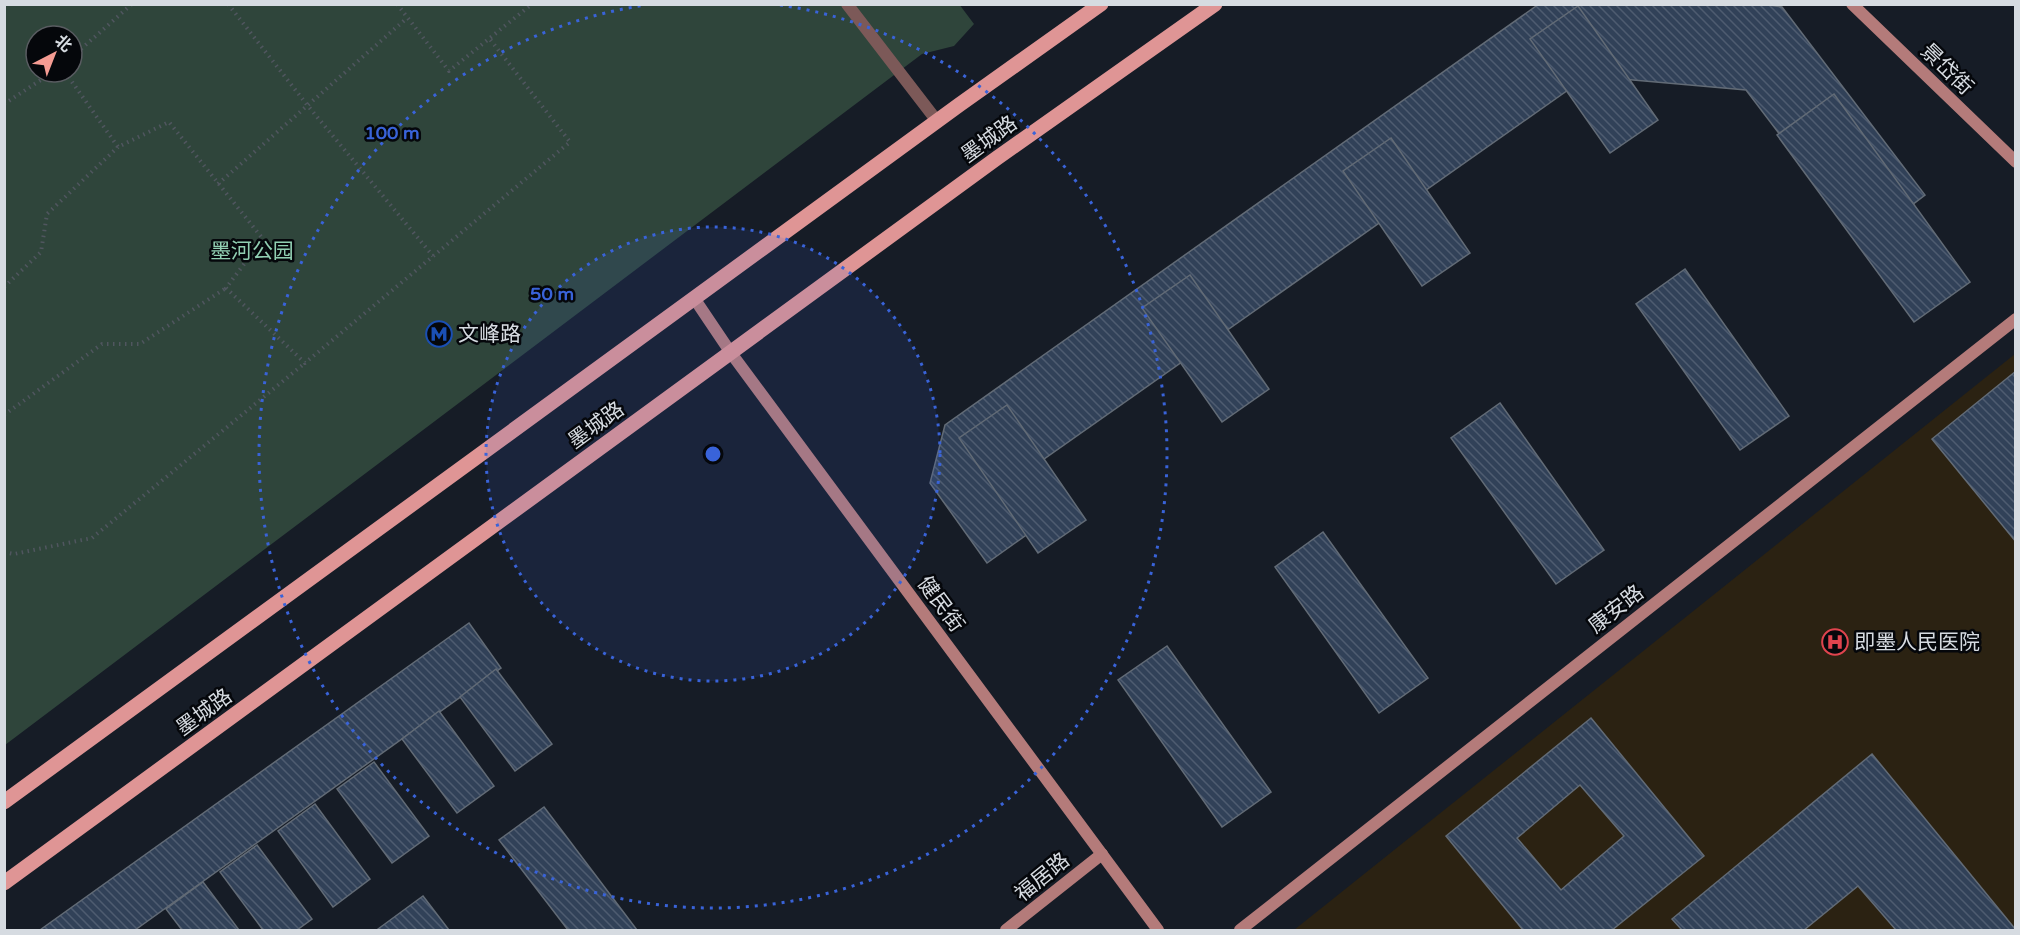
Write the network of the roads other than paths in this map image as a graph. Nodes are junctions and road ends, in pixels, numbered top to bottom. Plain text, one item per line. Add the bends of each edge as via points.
1 (846, 4) edge
2 (1101, 4) edge
3 (1215, 4) edge
4 (1852, 4) edge
5 (937, 121) junction
6 (2016, 162) edge
7 (694, 298) junction
8 (2016, 319) edge
9 (731, 353) junction
10 (6, 800) edge
11 (1102, 854) junction
12 (4, 883) edge
13 (1006, 930) edge
14 (1158, 930) edge
15 (1240, 930) edge

1 - 5 street
2 - 5 main road
3 - 9 main road, 墨城路
4 - 6 street, 景岱街
5 - 7 main road
7 - 9 street, 健民街
7 - 10 main road
8 - 15 street, 康安路
9 - 11 street, 健民街
9 - 12 main road, 墨城路
11 - 13 street, 福居路
11 - 14 street, 健民街

